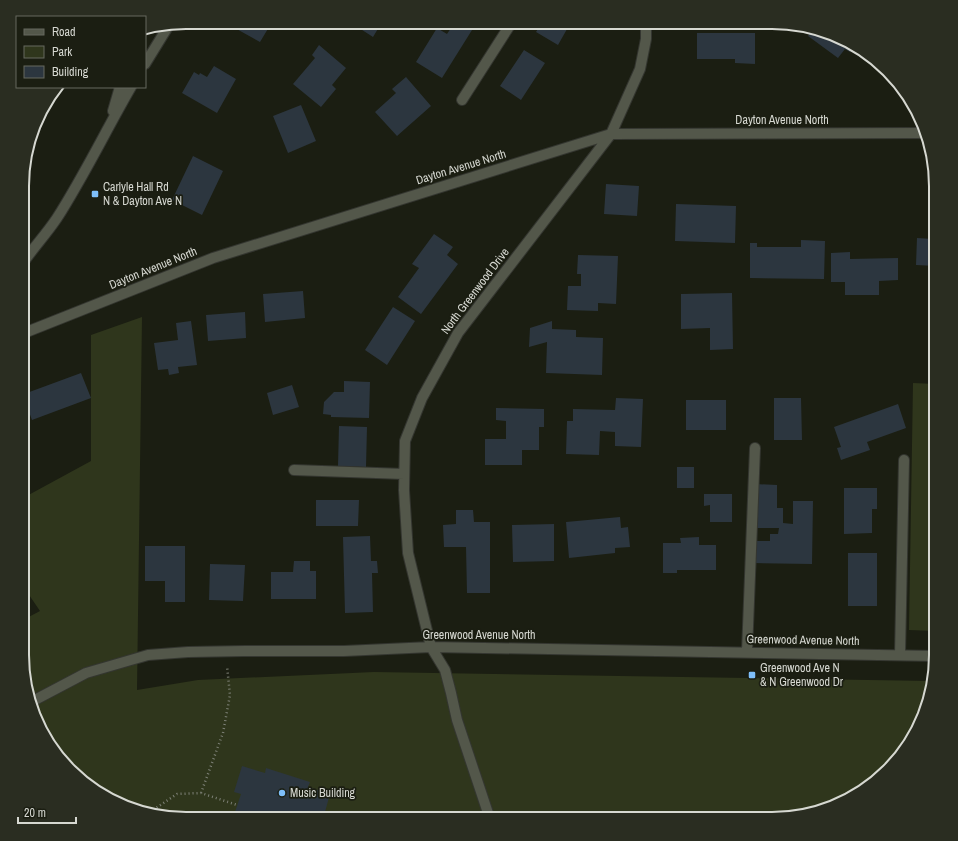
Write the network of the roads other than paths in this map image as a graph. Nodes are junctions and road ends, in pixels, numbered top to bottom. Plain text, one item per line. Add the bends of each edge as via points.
1 (508, 29) edge
2 (646, 29) edge
3 (165, 30) edge
4 (146, 62) edge
5 (120, 88) edge
6 (130, 88) edge
7 (462, 100) dead end
8 (108, 126) junction
9 (920, 132) edge
10 (611, 134) junction
11 (29, 254) edge
12 (29, 331) edge
13 (755, 448) dead end
14 (904, 460) dead end
15 (294, 470) dead end
16 (404, 474) junction
17 (432, 647) junction
18 (746, 652) junction
19 (900, 655) junction
20 (929, 656) edge
21 (35, 700) edge
22 (488, 812) edge

1 - 7 street
2 - 10 street, North Greenwood Drive via 640,69
3 - 4 street
5 - 8 street
6 - 8 street
8 - 11 street via 56,220
9 - 10 street, Dayton Avenue North
10 - 12 street, Dayton Avenue North via 213,258
10 - 16 street, North Greenwood Drive via 458,333 422,398 406,440
13 - 18 street
14 - 19 street
15 - 16 street
16 - 17 street, North Greenwood Drive via 408,553
17 - 18 street, Greenwood Avenue North
17 - 21 street, Greenwood Avenue North via 148,655 86,673
17 - 22 street, North Greenwood Drive via 445,670 457,720
18 - 19 street, Greenwood Avenue North
19 - 20 street, Greenwood Avenue North

